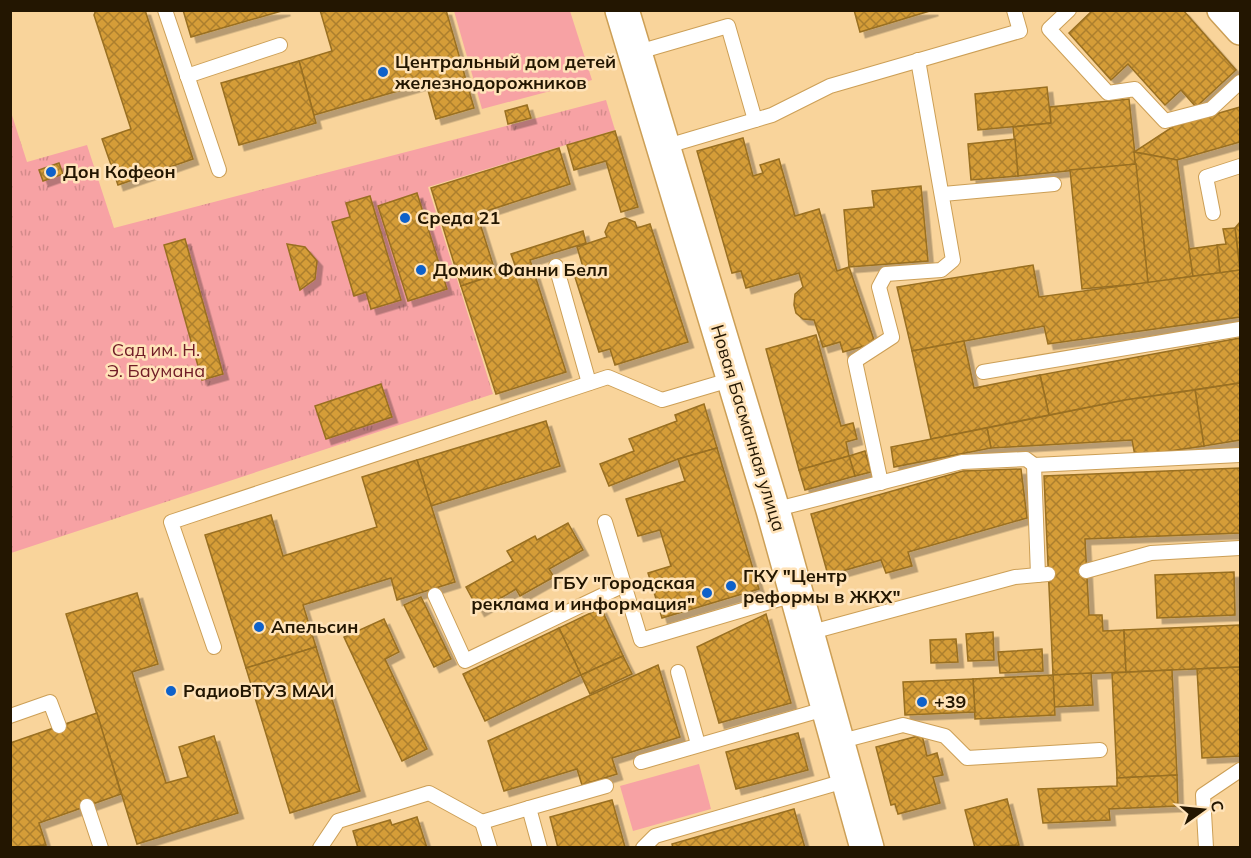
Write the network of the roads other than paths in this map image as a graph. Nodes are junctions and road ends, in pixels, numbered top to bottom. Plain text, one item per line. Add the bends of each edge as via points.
1 (165, 10) edge
2 (622, 10) edge
3 (1014, 10) edge
4 (1069, 10) edge
5 (280, 45) dead end
6 (635, 53) junction
7 (918, 60) junction
8 (187, 75) junction
9 (1240, 82) edge
10 (755, 120) junction
11 (663, 147) junction
12 (1240, 166) edge
13 (219, 170) dead end
14 (1054, 184) dead end
15 (943, 194) junction
16 (1213, 213) dead end
17 (556, 266) dead end
18 (1240, 329) edge
19 (983, 372) dead end
20 (733, 379) junction
21 (589, 383) junction
22 (1240, 455) edge
23 (1034, 465) junction
24 (881, 483) junction
25 (773, 510) junction
26 (605, 522) dead end
27 (1240, 548) edge
28 (1086, 571) dead end
29 (624, 585) junction
30 (797, 594) junction
31 (435, 596) dead end
32 (808, 633) junction
33 (214, 647) dead end
34 (678, 672) dead end
35 (828, 708) junction
36 (10, 716) edge
37 (59, 726) dead end
38 (838, 742) junction
39 (698, 744) junction
40 (1100, 750) dead end
41 (641, 762) dead end
42 (1240, 770) edge
43 (848, 780) junction
44 (606, 786) dead end
45 (87, 806) dead end
46 (529, 808) junction
47 (482, 822) junction
48 (98, 847) edge
49 (320, 848) edge
50 (489, 848) edge
51 (540, 848) edge
52 (643, 848) edge
53 (867, 848) edge
54 (1206, 848) edge

1 - 8 lane
2 - 6 main road, Новая Басманная улица
3 - 7 lane via 1020,31
4 - 9 lane via 1049,29 1108,93 1135,89 1165,121 1211,109
5 - 8 lane
6 - 10 lane via 728,26
6 - 11 main road, Новая Басманная улица
7 - 10 lane via 830,86
7 - 15 lane
8 - 13 lane
10 - 11 lane
11 - 20 main road, Новая Басманная улица
12 - 16 lane via 1206,177
14 - 15 lane
15 - 24 lane via 953,260 941,270 886,274 879,286 892,337 855,361
17 - 21 lane
18 - 19 lane
20 - 21 lane via 662,400 608,376
20 - 25 main road, Новая Басманная улица
21 - 33 lane via 171,522
22 - 23 lane
23 - 24 lane via 1026,459 962,462
23 - 32 lane via 1043,574 1015,577
24 - 25 lane
25 - 30 main road, Новая Басманная улица
26 - 29 lane
27 - 28 lane via 1151,553
29 - 30 lane via 641,640
29 - 31 lane via 465,661
30 - 32 main road, Новая Басманная улица
32 - 35 main road, Новая Басманная улица
34 - 39 lane
35 - 38 main road, Новая Басманная улица
35 - 39 lane
36 - 37 lane via 50,702
38 - 40 lane via 903,725 945,736 967,758
38 - 43 main road, Новая Басманная улица
39 - 41 lane
42 - 54 lane via 1203,795
43 - 52 lane via 656,836
43 - 53 main road, Новая Басманная улица
44 - 46 lane
45 - 48 lane
46 - 47 lane
46 - 51 lane
47 - 49 lane via 429,793 338,821
47 - 50 lane

